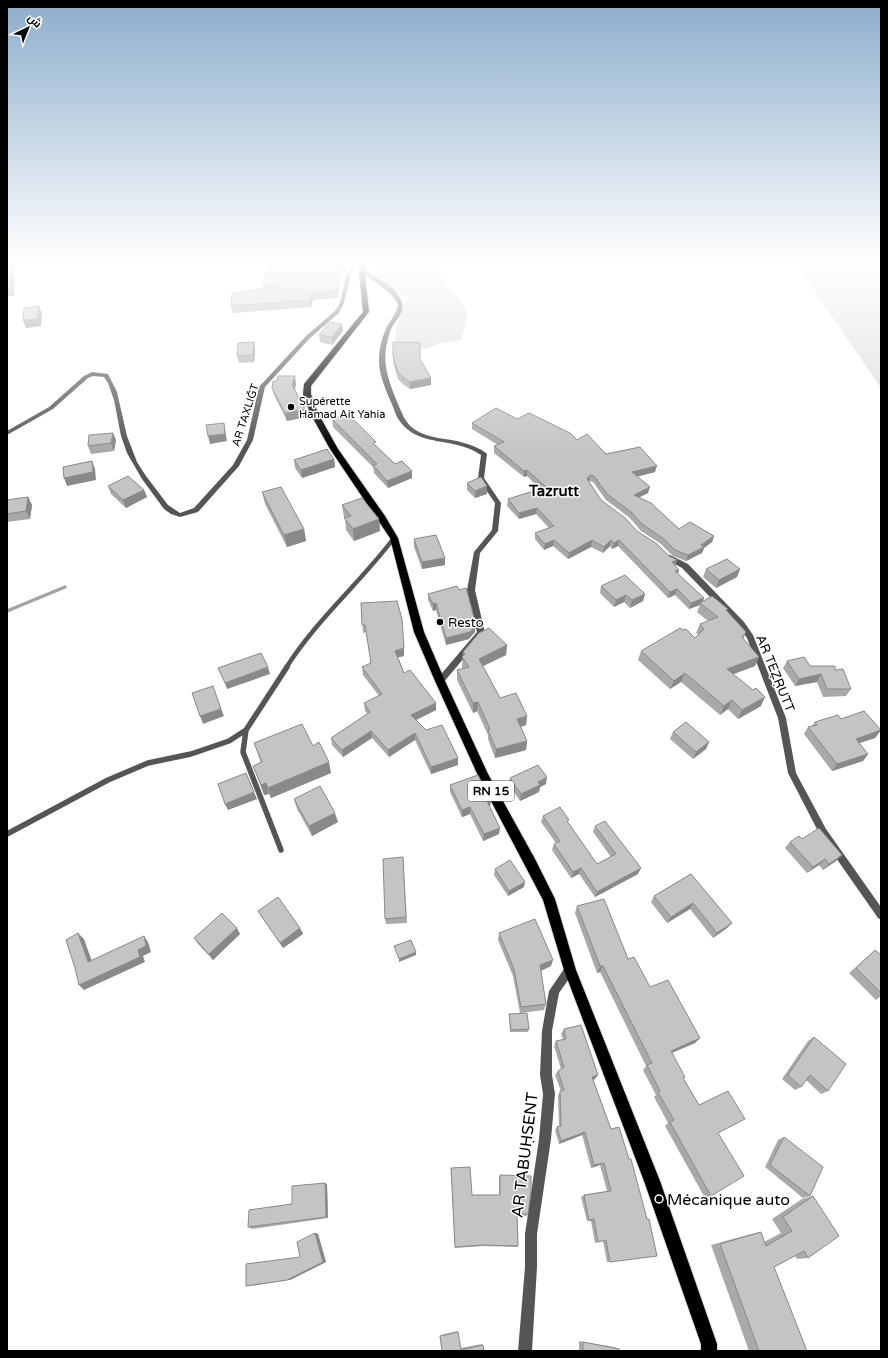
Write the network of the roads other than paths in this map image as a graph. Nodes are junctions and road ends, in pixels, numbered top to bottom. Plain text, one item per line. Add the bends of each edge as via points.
1 (323, 324) edge
2 (356, 324) edge
3 (392, 324) edge
4 (7, 433) edge
5 (394, 538) junction
6 (662, 551) edge
7 (440, 682) junction
8 (246, 730) junction
9 (7, 834) edge
10 (281, 850) dead end
11 (881, 915) edge
12 (570, 970) junction
13 (525, 1351) edge
14 (709, 1351) edge

1 - 4 street, AR TAXLIǦT via 268,379 259,396 250,440 244,452 236,466 196,510 180,515 172,512 134,462 126,444 119,405 106,375 86,377 51,408
2 - 5 main road, RN 15 via 307,386 307,394 314,413 334,449
3 - 7 street via 381,360 384,380 403,422 428,438 464,443 484,454 481,478 498,503 495,531 477,552 471,590 481,633
5 - 7 main road, RN 15 via 419,632
5 - 8 lane via 376,562 298,648
6 - 11 street, AR TEẒṚUTT via 670,559 685,566 741,624 750,638 782,718 792,773 806,803 823,832
7 - 12 main road, RN 15 via 484,777 549,899
8 - 9 lane via 229,741 191,754 148,763 121,774
8 - 10 lane via 243,752
12 - 13 street, AR TABUḤSENT via 554,991 547,1031 546,1075 549,1094 531,1234
12 - 14 main road, RN 15 via 652,1181 687,1277

